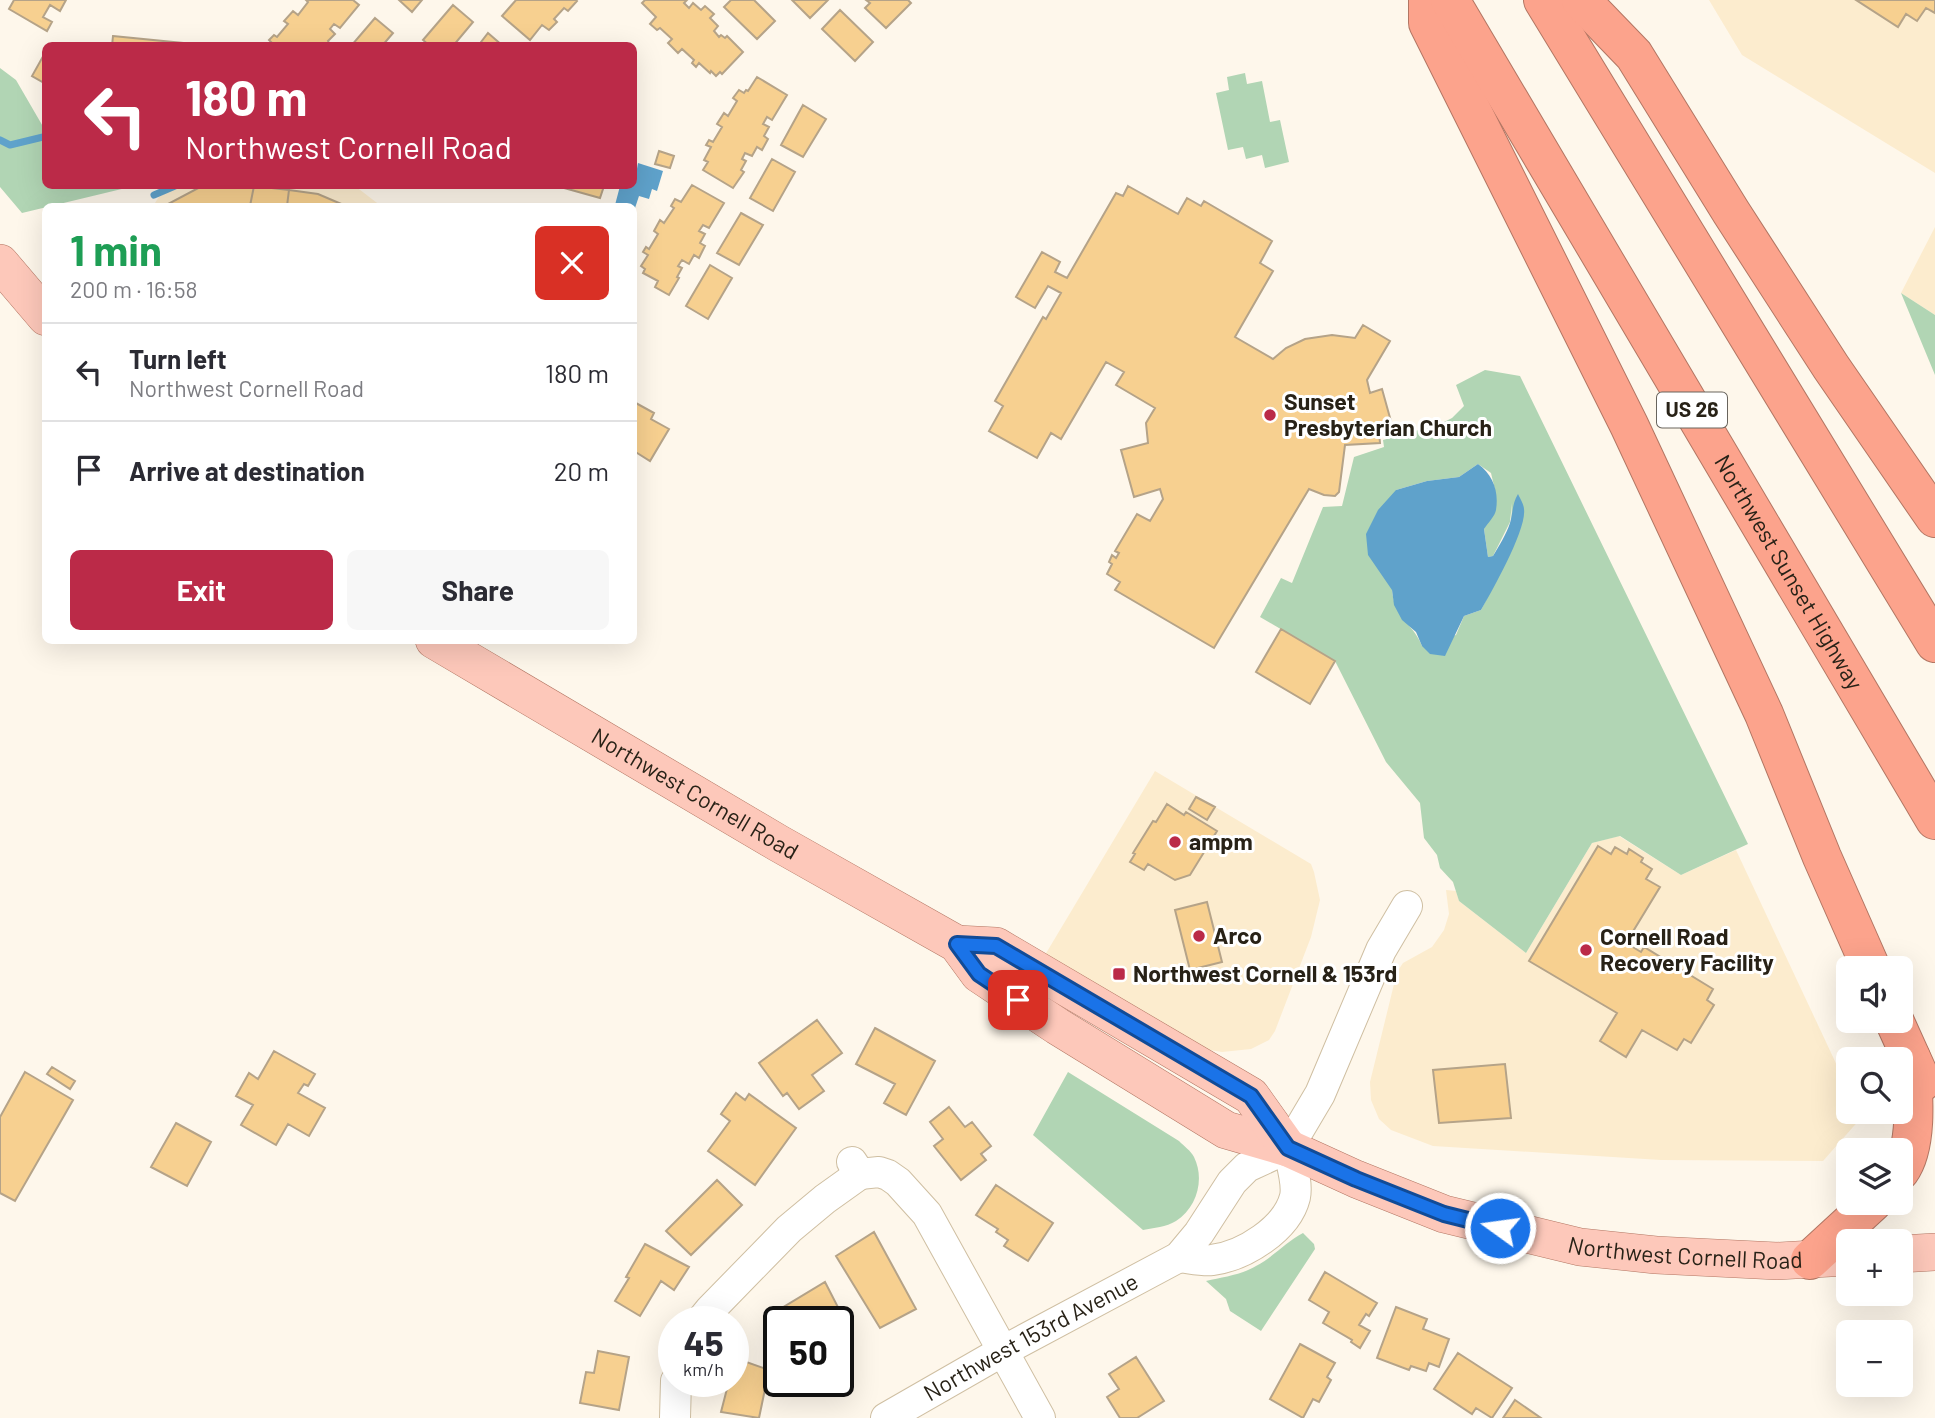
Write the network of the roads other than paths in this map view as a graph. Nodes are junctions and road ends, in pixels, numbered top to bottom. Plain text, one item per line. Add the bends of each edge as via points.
1 (1428, 0) edge
2 (1450, 0) edge
3 (1543, 0) edge
4 (1581, 0) edge
5 (0, 263) edge
6 (42, 312) edge
7 (1935, 518) edge
8 (1935, 643) edge
9 (441, 644) edge
10 (1935, 820) edge
11 (1407, 906) dead end
12 (1866, 956) edge
13 (1913, 1064) edge
14 (1935, 1112) edge
15 (1288, 1148) junction
16 (1859, 1215) edge
17 (1935, 1252) edge
18 (1913, 1253) edge
19 (1179, 1257) junction
20 (1836, 1259) edge
21 (1810, 1260) junction
22 (713, 1306) edge
23 (1001, 1352) junction
24 (676, 1397) edge
25 (675, 1418) edge
26 (886, 1418) edge
27 (1040, 1418) edge

1 - 12 highway via 1428,23 1629,425 1764,714
2 - 10 highway, Northwest Sunset Highway / US 26
3 - 8 highway
4 - 7 highway via 1634,55 1816,345
5 - 6 main road
9 - 15 main road, Northwest Cornell Road via 957,944 979,974 1226,1130
11 - 15 street via 1381,950 1320,1094
13 - 14 highway
15 - 19 street, Northwest 153rd Avenue via 1247,1167
15 - 19 street via 1296,1194 1278,1227 1250,1247 1212,1260
15 - 21 main road, Northwest Cornell Road via 1444,1214 1580,1247 1669,1256
16 - 21 highway
17 - 18 main road
19 - 23 street, Northwest 153rd Avenue
20 - 21 main road, Northwest Cornell Road
22 - 23 street via 856,1168 888,1175 926,1213
23 - 26 street, Northwest 153rd Avenue
23 - 27 street
24 - 25 street

